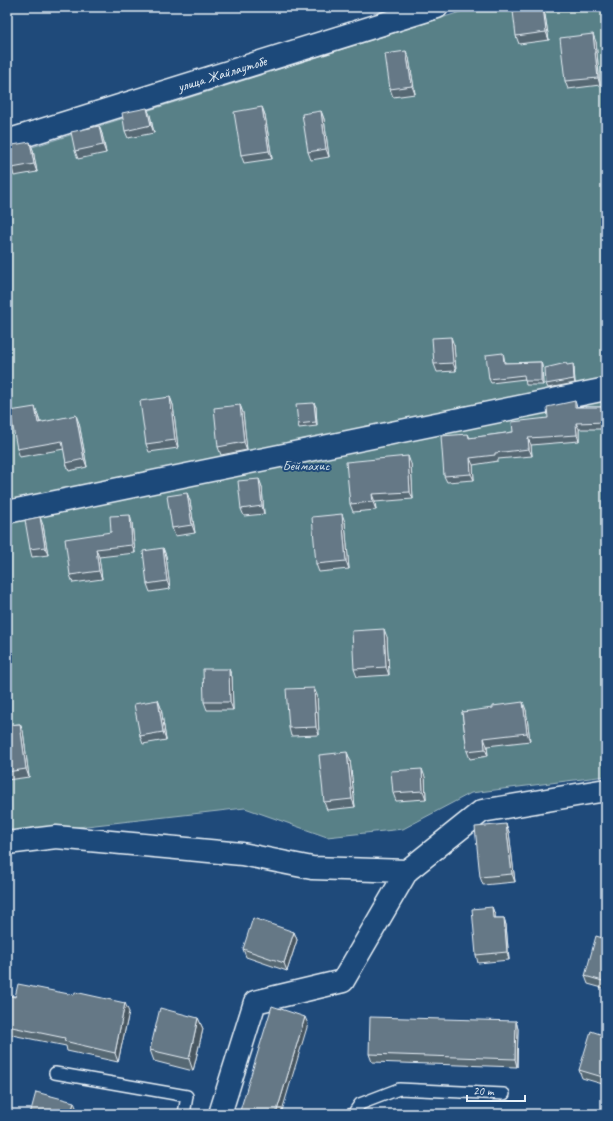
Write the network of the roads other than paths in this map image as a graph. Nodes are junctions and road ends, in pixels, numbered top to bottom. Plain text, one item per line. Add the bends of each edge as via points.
1 (436, 7) edge
2 (7, 141) edge
3 (606, 389) edge
4 (7, 512) edge
5 (606, 790) edge
6 (7, 843) edge
7 (407, 871) junction
8 (55, 1073) dead end
9 (504, 1094) dead end
10 (184, 1114) edge
11 (220, 1114) edge
12 (353, 1114) edge

1 - 2 street, улица Жайлаутобе
3 - 4 street
5 - 7 street via 482,811
6 - 7 street via 56,837 242,854 312,868
7 - 11 street via 343,981 255,1002
8 - 10 lane via 187,1096
9 - 12 lane via 399,1089 360,1104

